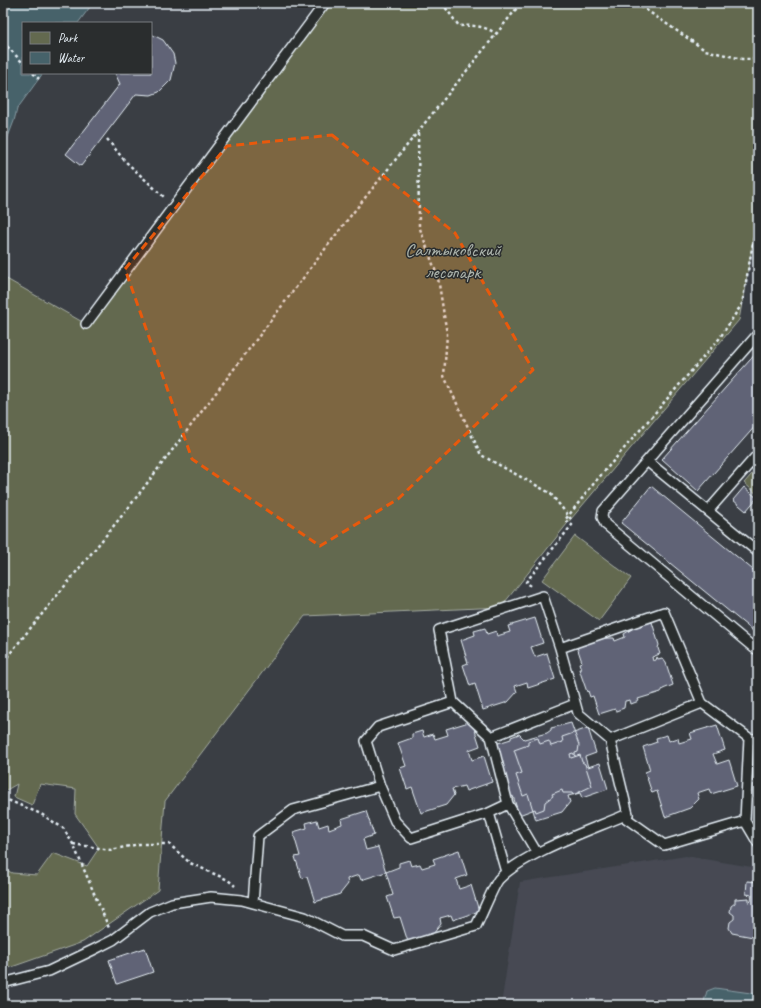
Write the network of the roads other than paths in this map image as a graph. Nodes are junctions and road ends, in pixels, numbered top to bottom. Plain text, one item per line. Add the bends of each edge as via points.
1 (325, 3) edge
2 (86, 324) dead end
3 (758, 334) edge
4 (758, 454) edge
5 (647, 462) junction
6 (708, 511) junction
7 (758, 551) edge
8 (560, 648) junction
9 (758, 650) edge
10 (453, 702) junction
11 (702, 703) junction
12 (575, 704) junction
13 (491, 737) junction
14 (754, 739) edge
15 (610, 740) junction
16 (380, 786) junction
17 (508, 804) junction
18 (489, 813) junction
19 (622, 816) junction
20 (745, 821) junction
21 (758, 843) edge
22 (537, 853) junction
23 (506, 872) junction
24 (253, 903) junction
25 (3, 982) edge

1 - 2 lane
3 - 5 lane
4 - 6 lane
5 - 6 lane
5 - 9 lane via 604,510 604,524
6 - 7 lane
8 - 10 lane via 543,596 439,630
8 - 11 lane via 664,612
8 - 12 lane
10 - 13 lane
10 - 16 lane via 378,727 366,741
11 - 14 lane
11 - 15 lane
12 - 13 lane
12 - 15 lane via 578,713
13 - 17 lane
14 - 20 lane
15 - 19 lane via 628,814
16 - 18 lane via 395,822 411,838
16 - 24 lane via 293,810 258,836
17 - 18 lane
17 - 22 lane
18 - 23 lane
19 - 20 lane via 664,845
19 - 22 lane
20 - 21 lane
22 - 23 lane
23 - 24 lane via 497,880 476,926 394,950 363,936 342,936 305,917
24 - 25 lane via 211,897 172,903 150,912 113,940 49,971

